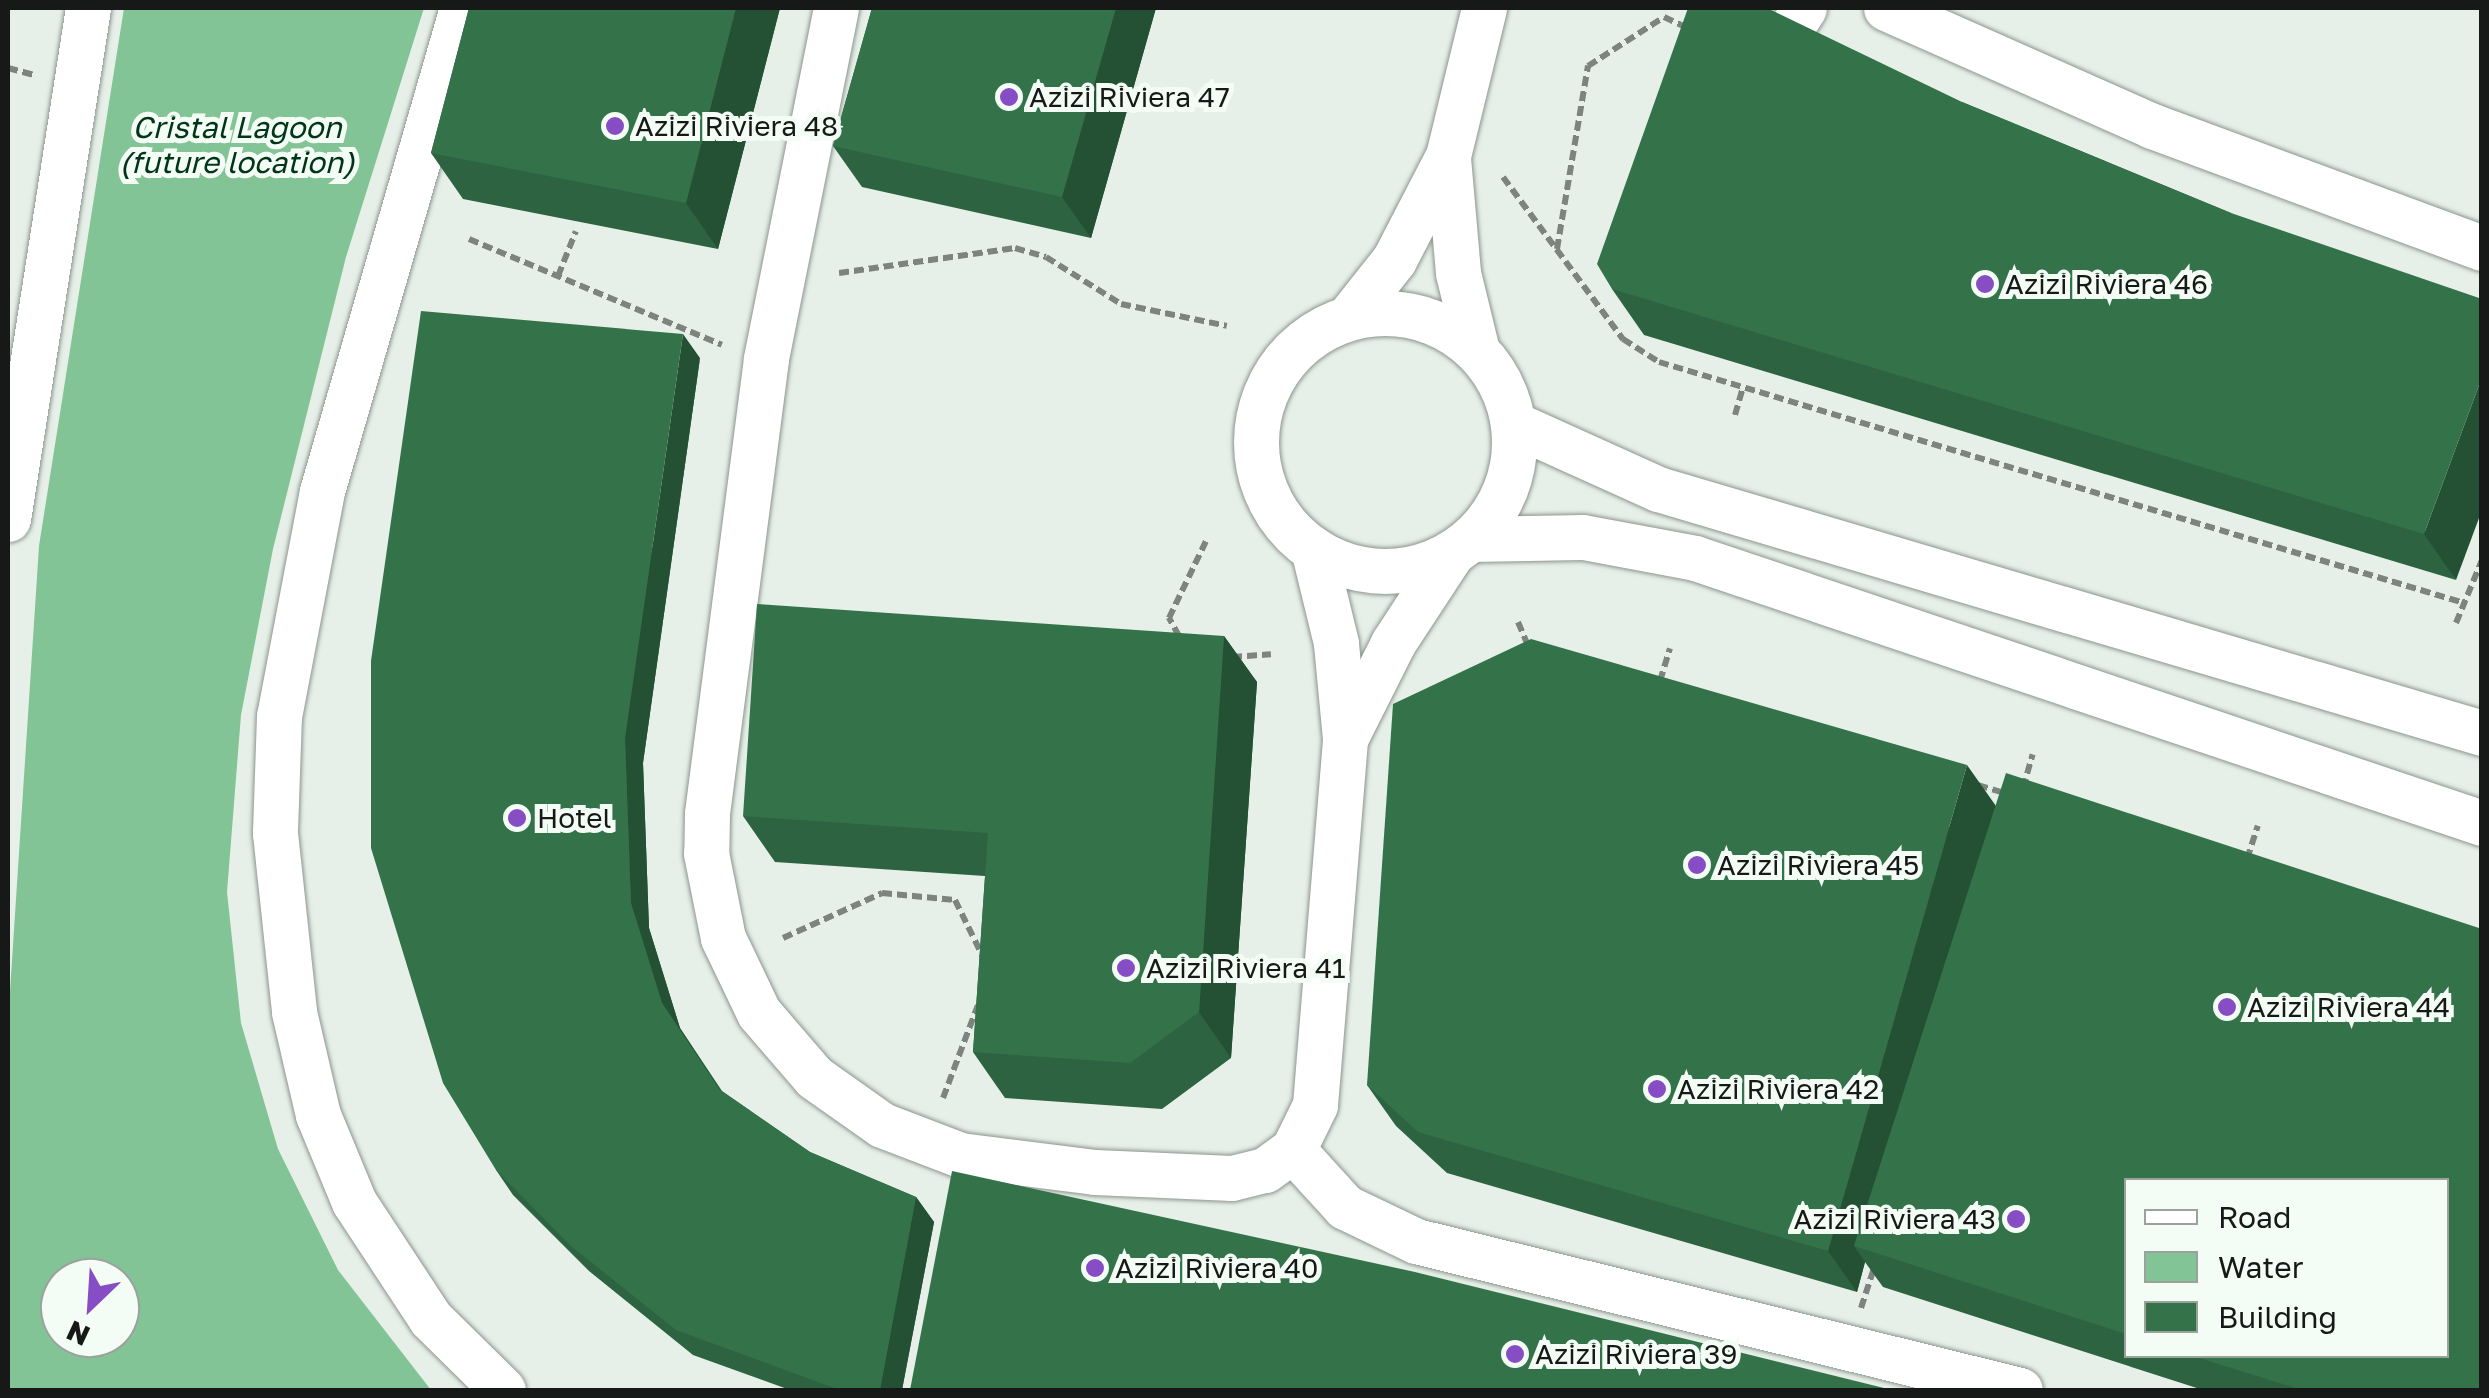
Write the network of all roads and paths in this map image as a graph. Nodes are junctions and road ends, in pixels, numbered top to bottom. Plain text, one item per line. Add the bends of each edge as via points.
1 (88, 8) edge
2 (462, 8) edge
3 (836, 8) edge
4 (1484, 8) edge
5 (1804, 8) edge
6 (1886, 8) edge
7 (1694, 18) edge
8 (1780, 45) edge
9 (1448, 156) junction
10 (1502, 177) dead end
11 (576, 231) edge
12 (468, 239) dead end
13 (2481, 249) edge
14 (1557, 250) junction
15 (839, 273) dead end
16 (558, 276) junction
17 (1348, 318) junction
18 (1226, 326) dead end
19 (722, 345) dead end
20 (1477, 351) junction
21 (1743, 386) junction
22 (1736, 415) dead end
23 (1514, 424) junction
24 (8, 519) edge
25 (1206, 541) dead end
26 (1462, 546) junction
27 (1314, 549) junction
28 (2482, 560) edge
29 (2464, 603) junction
30 (1518, 622) dead end
31 (2456, 623) dead end
32 (1185, 646) edge
33 (1670, 648) dead end
34 (1270, 654) dead end
35 (1531, 654) edge
36 (1212, 659) edge
37 (1644, 687) edge
38 (2470, 723) edge
39 (1345, 739) junction
40 (2033, 754) dead end
41 (1962, 781) edge
42 (2482, 823) edge
43 (2258, 826) dead end
44 (2244, 870) edge
45 (783, 938) dead end
46 (990, 972) edge
47 (984, 990) edge
48 (944, 1098) dead end
49 (1293, 1150) junction
50 (1878, 1252) edge
51 (1861, 1310) edge
52 (504, 1390) edge
53 (2020, 1390) edge

1 - 24 street
2 - 52 street via 322,491 279,716 275,833 294,1012 318,1115 354,1202 431,1318
3 - 49 street via 766,360 723,658 706,853 723,938 760,1013 814,1077 846,1103 926,1146 1028,1165 1232,1178 1265,1170
4 - 9 street
5 - 8 street
6 - 13 street via 2152,126
7 - 14 path via 1689,28 1664,17 1588,66
9 - 17 street via 1394,260
9 - 20 street via 1458,274
10 - 14 path
11 - 16 path
12 - 16 path
14 - 21 path via 1634,348
15 - 18 path via 1015,248 1046,257 1121,304
16 - 19 path
17 - 20 street via 1389,314 1430,321
17 - 27 street via 1283,362 1269,385 1256,436 1270,499
20 - 23 street via 1494,372
21 - 22 path
21 - 29 path
23 - 26 street via 1511,475 1489,520
23 - 38 street via 1658,488
25 - 32 path via 1169,618
26 - 27 street via 1430,564 1382,571
26 - 39 street via 1393,644
26 - 42 street via 1582,537 1695,558
27 - 39 street via 1336,643
28 - 29 path
29 - 31 path
30 - 35 path
33 - 37 path via 1657,691
34 - 36 path
39 - 49 street via 1315,1106
40 - 41 path via 2020,798
43 - 44 path
45 - 46 path via 882,893 955,900
47 - 48 path
49 - 53 street via 1346,1207 1404,1237
50 - 51 path

